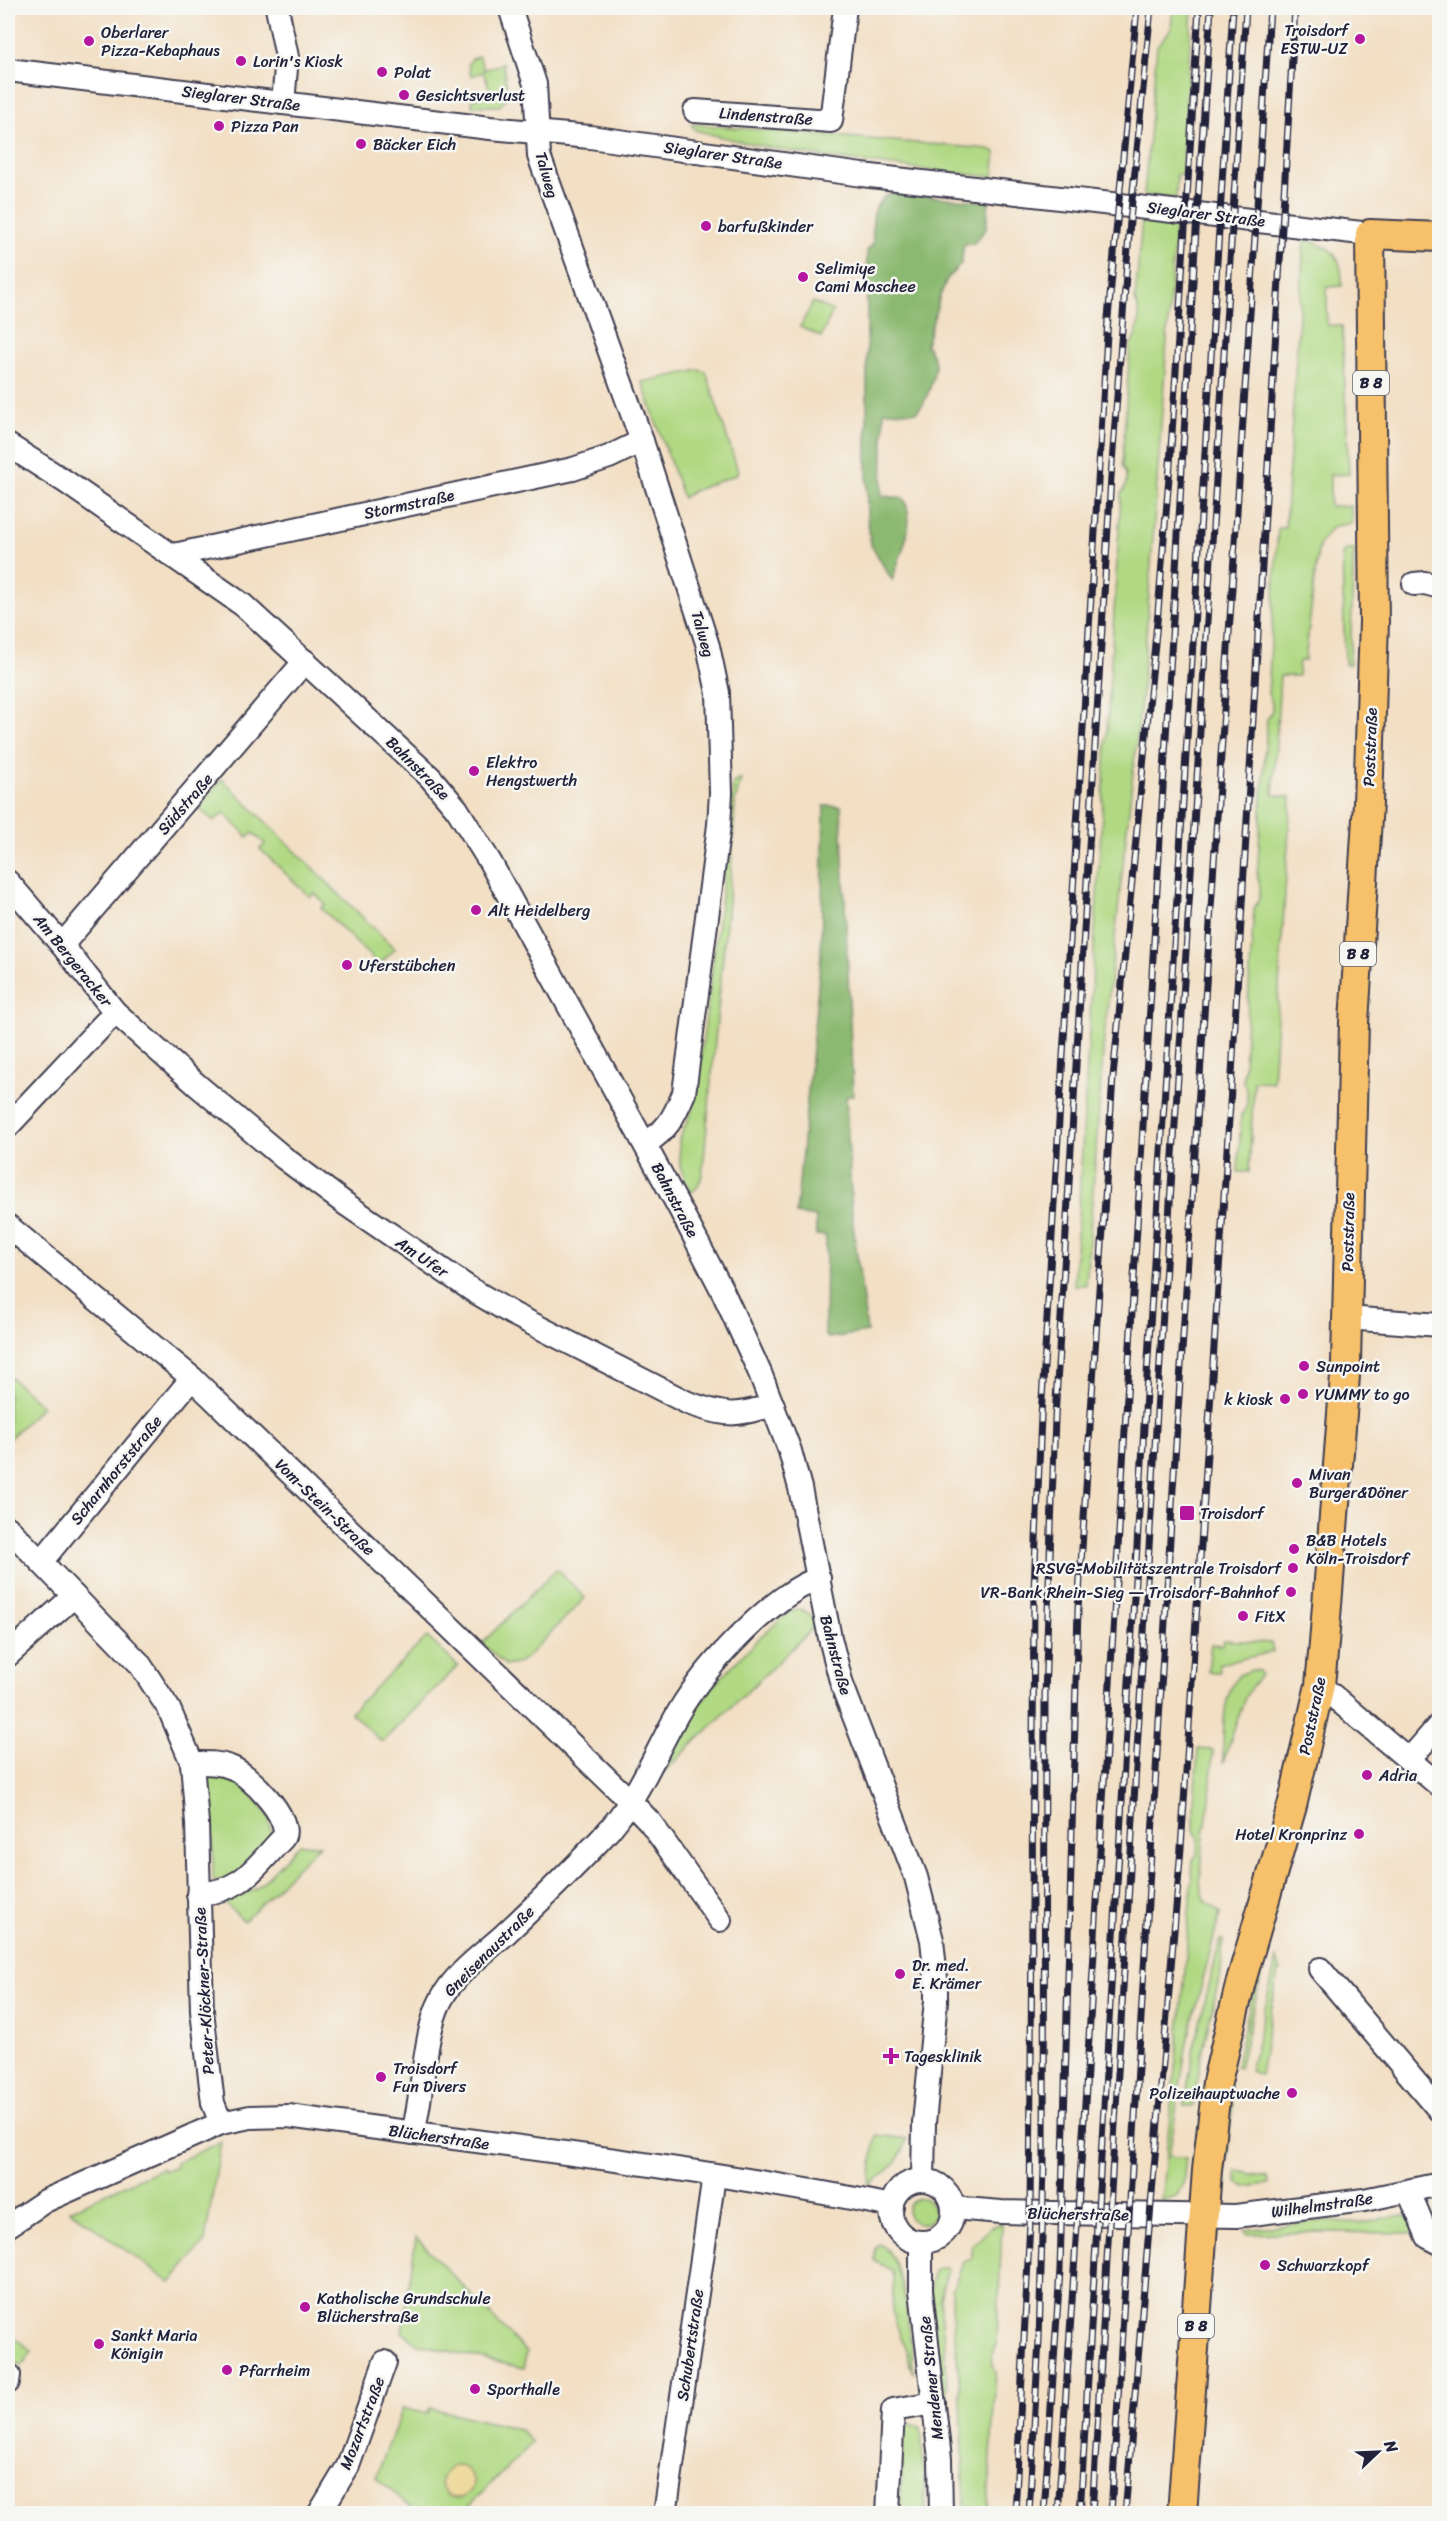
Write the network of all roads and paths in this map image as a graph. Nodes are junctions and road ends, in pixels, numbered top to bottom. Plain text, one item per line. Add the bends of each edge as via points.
1 (277, 8) edge
2 (510, 8) edge
3 (845, 8) edge
4 (8, 70) edge
5 (283, 103) junction
6 (695, 111) dead end
7 (537, 133) junction
8 (1370, 234) junction
9 (1440, 237) edge
10 (642, 441) junction
11 (8, 445) edge
12 (174, 555) junction
13 (1414, 584) dead end
14 (1440, 588) edge
15 (305, 661) junction
16 (8, 882) edge
17 (62, 945) junction
18 (115, 1012) junction
19 (8, 1126) edge
20 (645, 1144) junction
21 (8, 1226) edge
22 (1347, 1318) junction
23 (1440, 1325) edge
24 (192, 1378) junction
25 (773, 1405) junction
26 (8, 1528) edge
27 (41, 1562) junction
28 (819, 1578) junction
29 (74, 1596) junction
30 (8, 1655) edge
31 (1320, 1685) junction
32 (1440, 1724) edge
33 (1409, 1760) junction
34 (192, 1763) junction
35 (1440, 1786) edge
36 (631, 1802) junction
37 (198, 1894) junction
38 (720, 1920) dead end
39 (1320, 1969) dead end
40 (1440, 2111) edge
41 (221, 2123) junction
42 (413, 2133) junction
43 (714, 2176) junction
44 (923, 2180) junction
45 (1440, 2184) edge
46 (1409, 2192) junction
47 (892, 2206) junction
48 (953, 2208) junction
49 (1204, 2216) junction
50 (10, 2218) edge
51 (1434, 2240) edge
52 (921, 2242) junction
53 (385, 2362) dead end
54 (934, 2403) junction
55 (319, 2514) edge
56 (665, 2514) edge
57 (888, 2514) edge
58 (941, 2514) edge
59 (1182, 2514) edge

1 - 5 street via 287,57
2 - 7 street, Talweg via 535,84
3 - 6 street, Lindenstraße via 831,121
4 - 5 street, Sieglarer Straße
5 - 7 street, Sieglarer Straße
7 - 8 street, Sieglarer Straße
7 - 10 street, Talweg via 539,156
8 - 9 main road, Sieglarer Straße
8 - 22 main road, Poststraße / B 8 via 1374,622 1368,803 1354,1022
10 - 12 street, Stormstraße via 573,469
10 - 20 street, Talweg via 708,646 718,693 721,793 684,1094 673,1120
11 - 12 street, Bahnstraße
12 - 15 street, Bahnstraße via 243,605
13 - 14 street
15 - 17 street, Südstraße
15 - 20 street, Bahnstraße via 430,777 457,809
16 - 17 street, Am Bergeracker
17 - 18 street, Am Bergeracker
18 - 19 street
18 - 25 street, Am Ufer via 285,1158 472,1290 688,1403 718,1414 736,1415
20 - 25 street, Bahnstraße via 722,1290
21 - 24 street, Vom-Stein-Straße
22 - 23 street
22 - 31 main road, Poststraße / B 8
24 - 27 street, Scharnhorststraße
24 - 36 street, Vom-Stein-Straße
25 - 28 street, Bahnstraße via 800,1488
26 - 27 street, Peter-Klöckner-Straße
27 - 29 street, Peter-Klöckner-Straße
28 - 36 street, Gneisenaustraße via 802,1584 761,1616 716,1659 683,1705
28 - 44 street, Bahnstraße via 842,1685 916,1877 932,1940 936,2001 924,2123
29 - 30 street
29 - 34 street, Peter-Klöckner-Straße via 139,1663 154,1684
31 - 33 street
31 - 49 main road, Poststraße / B 8 via 1292,1806 1226,2043 1212,2116
32 - 33 street
33 - 35 street
34 - 37 street, Peter-Klöckner-Straße
34 - 37 street, Peter-Klöckner-Straße via 212,1763 237,1770 276,1808 285,1830 283,1838 241,1881 223,1890
36 - 38 street via 650,1822
36 - 42 street, Gneisenaustraße via 602,1838 442,1997 433,2024
37 - 41 street, Peter-Klöckner-Straße via 203,2023 213,2103
39 - 40 street
41 - 42 street, Blücherstraße via 288,2116
41 - 50 street, Blücherstraße
42 - 43 street, Blücherstraße
43 - 47 street, Blücherstraße
43 - 56 street, Schubertstraße
44 - 47 street via 899,2190
44 - 48 street via 940,2186
45 - 46 street, Wilhelmstraße
46 - 49 street, Wilhelmstraße via 1261,2214
46 - 51 street
47 - 52 street via 895,2226 911,2240
48 - 49 street, Blücherstraße
48 - 52 street via 945,2232
49 - 59 main road, B 8
52 - 54 street, Mendener Straße via 921,2290
53 - 55 street, Mozartstraße via 348,2466
54 - 57 street via 893,2410
54 - 58 street, Mendener Straße

